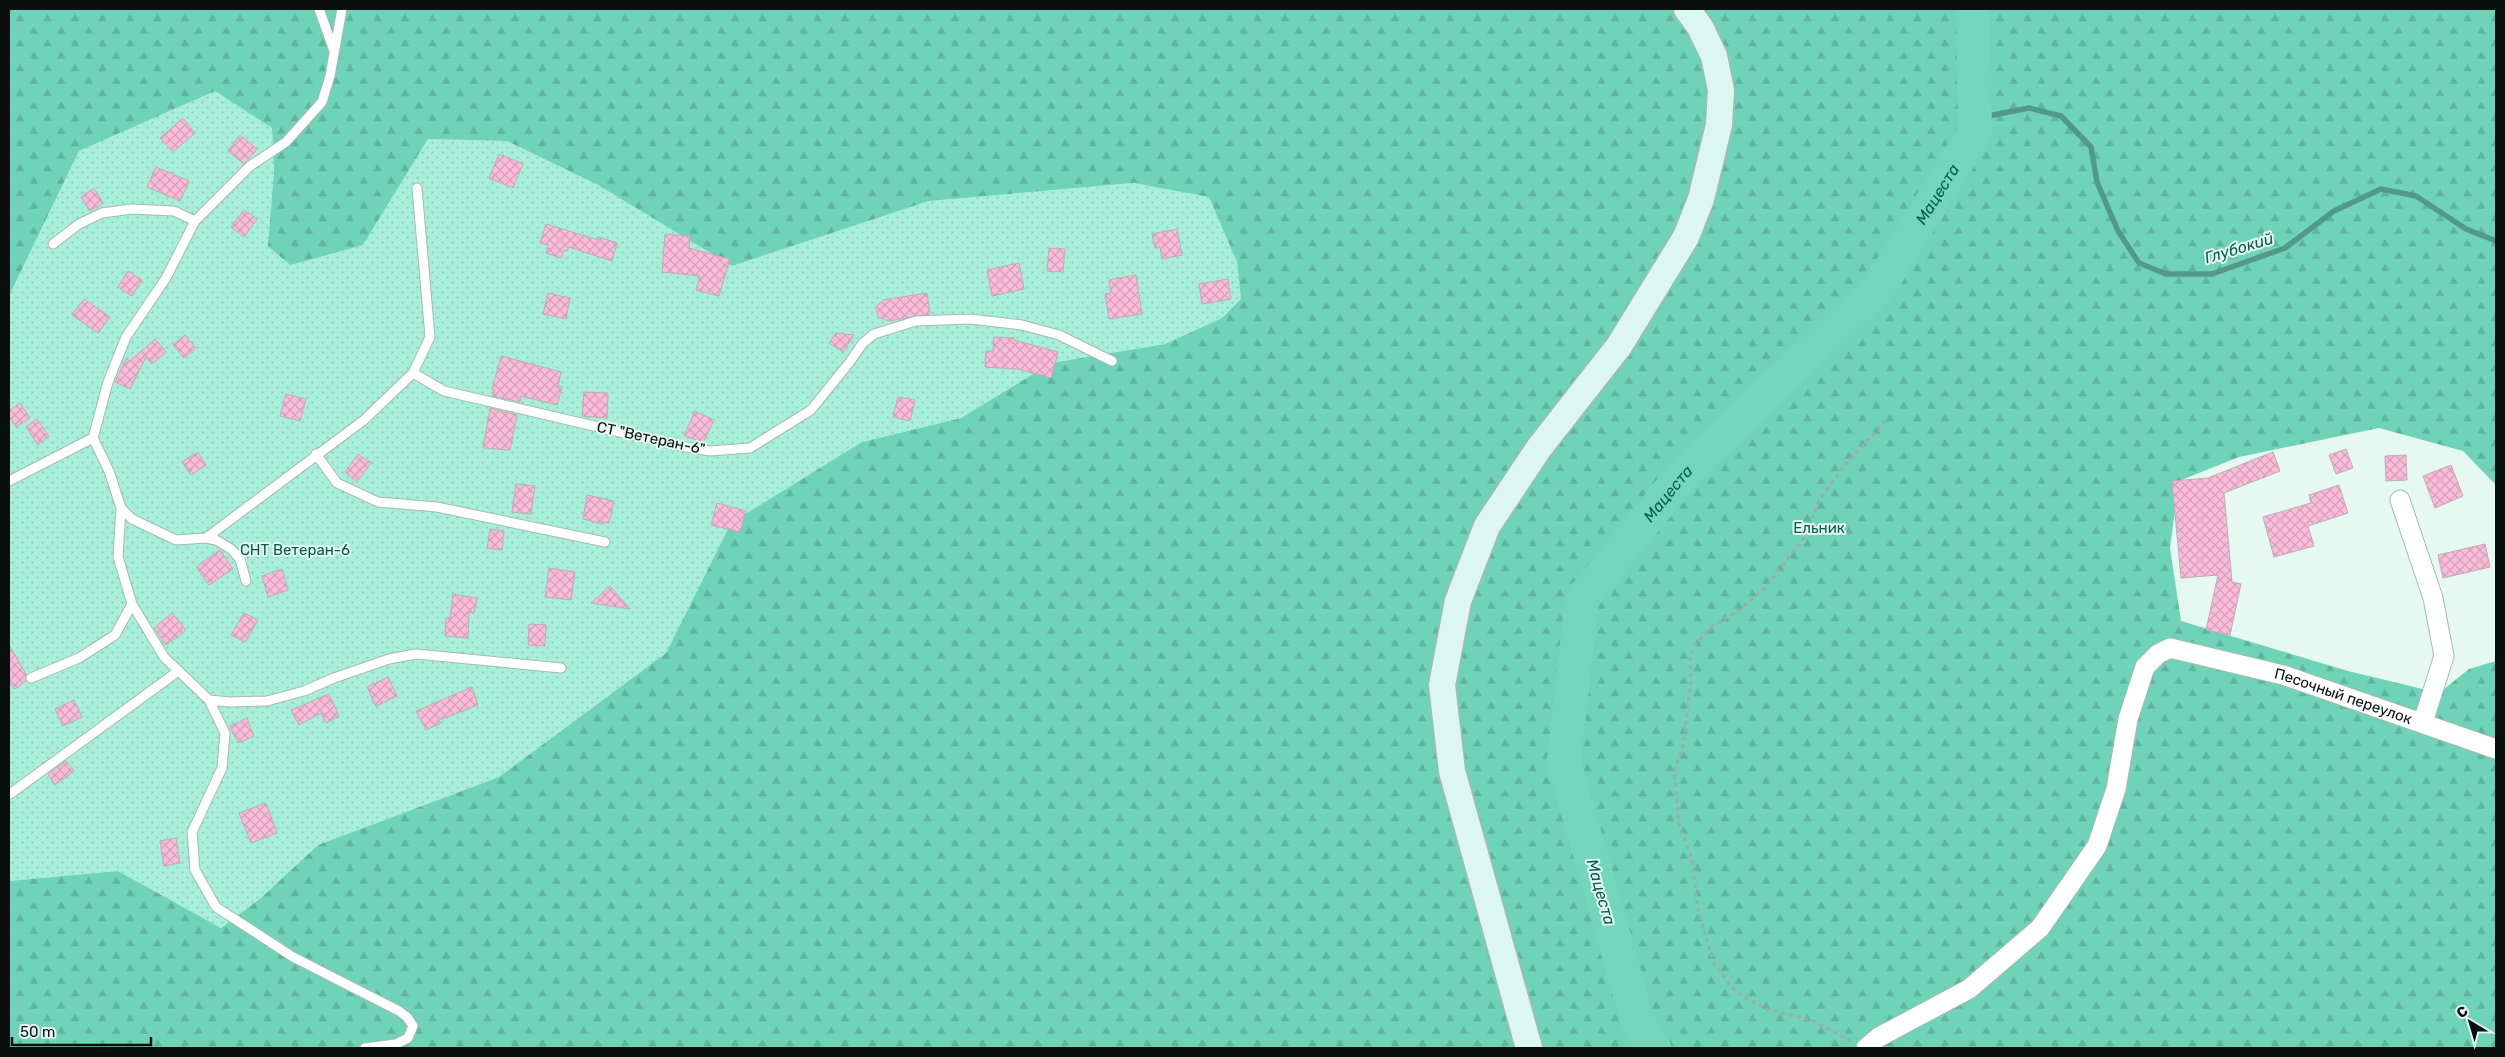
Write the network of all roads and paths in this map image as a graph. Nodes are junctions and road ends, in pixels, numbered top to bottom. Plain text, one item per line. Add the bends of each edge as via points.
1 (319, 9) edge
2 (342, 9) edge
3 (1687, 9) edge
4 (334, 52) junction
5 (418, 188) dead end
6 (195, 221) junction
7 (53, 244) dead end
8 (1112, 361) dead end
9 (413, 373) junction
10 (1888, 418) dead end
11 (93, 438) junction
12 (316, 454) junction
13 (9, 481) edge
14 (2400, 500) dead end
15 (121, 508) junction
16 (206, 538) junction
17 (605, 542) dead end
18 (246, 581) dead end
19 (132, 604) junction
20 (561, 668) dead end
21 (177, 672) junction
22 (31, 678) dead end
23 (209, 700) junction
24 (2423, 722) junction
25 (2496, 749) edge
26 (10, 794) dead end
27 (1861, 1046) edge
28 (365, 1048) edge
29 (1529, 1048) edge

1 - 4 lane
2 - 4 lane
3 - 29 street via 1714,56 1721,90 1719,125 1701,199 1686,237 1619,346 1540,448 1487,526 1458,601 1442,685 1452,771
4 - 6 lane via 322,102 286,142 250,166
5 - 9 lane via 430,337
6 - 7 lane via 174,211 132,208 102,213 79,224
6 - 11 lane via 166,278 126,337 108,382
8 - 9 lane, СТ "Ветеран-6" via 1059,335 1022,325 970,319 916,321 874,334 863,343 811,410 773,434 750,448 710,451 444,391
9 - 12 lane via 364,420
10 - 27 path via 1820,498 1804,538 1765,588 1738,611 1712,626 1696,644 1690,657 1691,681 1684,746 1674,771 1679,825 1692,858 1698,910 1714,964 1736,992 1766,1009 1814,1022
11 - 13 lane
11 - 15 lane via 109,471
12 - 16 lane
12 - 17 lane via 337,483 378,502 437,507
14 - 24 street via 2433,598 2444,656
15 - 16 lane via 132,519 176,540
15 - 19 lane via 118,557
16 - 18 lane via 231,549 240,559
19 - 21 lane via 150,637
19 - 22 lane via 115,635 78,658
20 - 23 lane via 416,654 267,701
21 - 23 lane
21 - 26 lane
23 - 28 lane via 225,733 222,768 192,832 195,870 216,907 293,957 408,1017 413,1026 408,1038 396,1044
24 - 25 street, Песочный переулок
24 - 27 street, Песочный переулок via 2283,675 2188,651 2170,648 2158,654 2145,667 2128,719 2116,789 2096,846 2040,928 1969,989

